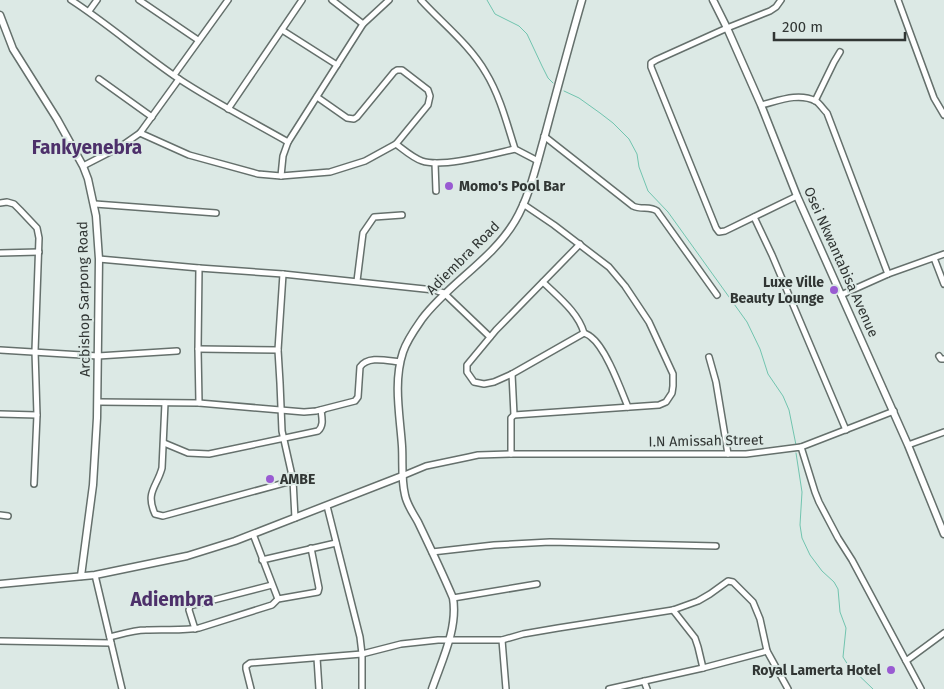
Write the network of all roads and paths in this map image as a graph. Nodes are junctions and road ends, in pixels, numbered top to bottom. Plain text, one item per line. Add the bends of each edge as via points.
1 (71, 0) edge
2 (97, 0) edge
3 (139, 0) edge
4 (228, 0) edge
5 (302, 0) edge
6 (332, 0) edge
7 (389, 0) edge
8 (421, 0) edge
9 (582, 0) edge
10 (713, 0) edge
11 (781, 0) edge
12 (898, 0) edge
13 (89, 12) junction
14 (0, 15) edge
15 (363, 24) junction
16 (727, 28) junction
17 (282, 30) junction
18 (198, 40) junction
19 (840, 52) dead end
20 (337, 65) junction
21 (176, 77) junction
22 (99, 79) dead end
23 (317, 96) junction
24 (815, 101) junction
25 (760, 106) junction
26 (228, 108) junction
27 (944, 115) edge
28 (152, 117) junction
29 (140, 133) junction
30 (544, 136) junction
31 (288, 142) junction
32 (396, 144) junction
33 (516, 149) junction
34 (538, 161) junction
35 (434, 163) junction
36 (83, 166) junction
37 (281, 176) junction
38 (436, 191) dead end
39 (798, 196) junction
40 (0, 203) edge
41 (94, 204) junction
42 (524, 204) junction
43 (216, 213) dead end
44 (402, 215) dead end
45 (754, 217) junction
46 (580, 244) junction
47 (39, 252) junction
48 (0, 253) edge
49 (944, 254) edge
50 (934, 258) junction
51 (100, 259) junction
52 (199, 268) junction
53 (283, 274) junction
54 (888, 274) junction
55 (357, 281) junction
56 (543, 282) junction
57 (944, 284) edge
58 (444, 293) junction
59 (717, 295) dead end
60 (841, 295) junction
61 (584, 333) junction
62 (490, 337) junction
63 (198, 349) junction
64 (0, 350) edge
65 (278, 350) junction
66 (36, 351) junction
67 (177, 351) dead end
68 (98, 356) junction
69 (709, 357) dead end
70 (400, 362) junction
71 (512, 374) junction
72 (98, 402) junction
73 (165, 403) junction
74 (199, 403) junction
75 (628, 407) junction
76 (326, 408) junction
77 (281, 410) junction
78 (894, 411) junction
79 (0, 414) edge
80 (37, 414) junction
81 (514, 415) junction
82 (846, 430) junction
83 (944, 432) edge
84 (284, 438) junction
85 (164, 443) junction
86 (908, 444) junction
87 (801, 447) junction
88 (510, 454) junction
89 (728, 454) junction
90 (310, 476) dead end
91 (402, 476) junction
92 (293, 480) junction
93 (34, 484) dead end
94 (327, 506) junction
95 (0, 515) edge
96 (8, 516) dead end
97 (295, 518) junction
98 (943, 527) edge
99 (253, 534) junction
100 (944, 534) edge
101 (336, 543) junction
102 (716, 546) dead end
103 (311, 548) junction
104 (432, 552) junction
105 (262, 560) junction
106 (95, 575) junction
107 (81, 576) junction
108 (0, 584) edge
109 (537, 584) dead end
110 (272, 585) junction
111 (453, 598) junction
112 (278, 599) junction
113 (674, 610) junction
114 (195, 629) junction
115 (944, 633) edge
116 (111, 640) junction
117 (502, 640) junction
118 (0, 641) edge
119 (449, 641) junction
120 (767, 651) junction
121 (362, 654) junction
122 (317, 658) junction
123 (906, 661) junction
124 (703, 668) junction
125 (644, 681) junction
126 (122, 689) edge
127 (251, 689) edge
128 (319, 689) edge
129 (362, 689) edge
130 (432, 689) edge
131 (506, 689) edge
132 (609, 689) edge
133 (647, 689) edge
134 (788, 689) edge
135 (921, 689) edge

1 - 13 street
2 - 13 street
3 - 18 street
4 - 18 street
5 - 17 street
6 - 15 street
7 - 15 street
8 - 33 street via 446,24 486,73
9 - 30 street, Adiembra Road
10 - 16 street, Osei Nkwantabisa Avenue
11 - 16 street via 770,11
12 - 27 street via 934,98
13 - 21 street
14 - 36 street, Arcbishop Sarpong Road via 13,48
15 - 20 street
16 - 25 street, Osei Nkwantabisa Avenue
16 - 45 street via 656,60 651,67 716,228 725,232
17 - 20 street
17 - 26 street
18 - 21 street
19 - 24 street
20 - 23 street
21 - 26 street
21 - 28 street
22 - 28 street
23 - 31 street
23 - 32 street via 347,118 354,119 394,72 402,70 428,90 430,96 428,105
24 - 25 street via 791,98
24 - 54 street via 826,113
25 - 39 street, Osei Nkwantabisa Avenue
26 - 31 street
28 - 29 street
29 - 36 street
29 - 37 street via 194,156 258,174
30 - 34 street, Adiembra Road
30 - 59 street via 633,206 658,211
31 - 37 street
32 - 35 street via 418,160
32 - 37 street via 365,161 330,172
33 - 34 street
33 - 35 street
34 - 42 street, Adiembra Road
35 - 38 street
36 - 41 street, Arcbishop Sarpong Road
39 - 45 street
39 - 60 street, Osei Nkwantabisa Avenue
40 - 47 street via 14,204 35,225
41 - 43 street
41 - 51 street, Arcbishop Sarpong Road
42 - 46 street
42 - 58 street, Adiembra Road via 496,247
44 - 55 street via 374,217 364,230
45 - 82 street
46 - 56 street
46 - 75 street via 609,267 625,286 648,322 673,374 672,393 666,402
47 - 48 street
47 - 66 street
49 - 50 street
50 - 54 street
50 - 57 street
51 - 52 street
51 - 68 street, Arcbishop Sarpong Road
52 - 53 street
52 - 63 street
53 - 55 street
53 - 65 street
54 - 60 street
55 - 58 street
56 - 61 street via 565,303
56 - 62 street
58 - 62 street
58 - 70 street, Adiembra Road via 414,331
60 - 78 street, Osei Nkwantabisa Avenue
61 - 71 street
61 - 75 street via 599,345
62 - 71 street via 468,364 467,372 474,382 480,384
63 - 65 street
63 - 74 street
64 - 66 street
65 - 77 street
66 - 68 street
66 - 80 street
67 - 68 street
68 - 72 street, Arcbishop Sarpong Road
69 - 89 street
70 - 76 street via 367,360 362,363 357,399
70 - 91 street, Adiembra Road
71 - 81 street
72 - 73 street
72 - 107 street, Arcbishop Sarpong Road via 93,485
73 - 74 street
73 - 85 street
74 - 77 street
75 - 81 street
76 - 77 street via 310,412
76 - 84 street via 321,410 320,430
77 - 84 street
78 - 82 street, I.N Amissah Street
78 - 86 street, Osei Nkwantabisa Avenue
79 - 80 street
80 - 93 street
81 - 88 street via 511,418
82 - 87 street, I.N Amissah Street
83 - 86 street
84 - 85 street via 209,454 188,453
84 - 92 street
85 - 92 street via 160,474 151,494 154,512 158,515
86 - 98 street, Osei Nkwantabisa Avenue
87 - 89 street, I.N Amissah Street
87 - 123 street via 814,492
88 - 89 street, I.N Amissah Street
88 - 91 street, I.N Amissah Street via 469,456 426,466
90 - 92 street
91 - 94 street
91 - 104 street, Adiembra Road via 405,496
92 - 97 street
94 - 97 street
94 - 101 street
95 - 96 street
97 - 99 street
98 - 100 street, Osei Nkwantabisa Avenue
99 - 105 street
99 - 106 street via 187,556
101 - 103 street
101 - 121 street
102 - 104 street via 550,542
103 - 105 street
103 - 112 street via 318,592
104 - 111 street, Adiembra Road
105 - 110 street
106 - 107 street
106 - 116 street
107 - 108 street
109 - 111 street
110 - 112 street
110 - 114 street via 190,606
111 - 119 street
112 - 114 street via 272,605
113 - 117 street
113 - 120 street via 698,601 731,581 753,602
113 - 124 street via 695,638
114 - 116 street via 136,631
115 - 123 street
116 - 118 street
116 - 126 street
117 - 119 street
117 - 131 street
119 - 121 street via 401,644
119 - 130 street
120 - 124 street
120 - 134 street
121 - 122 street
121 - 129 street
122 - 127 street via 250,663 246,669
122 - 128 street
123 - 135 street
124 - 125 street
125 - 132 street
125 - 133 street

